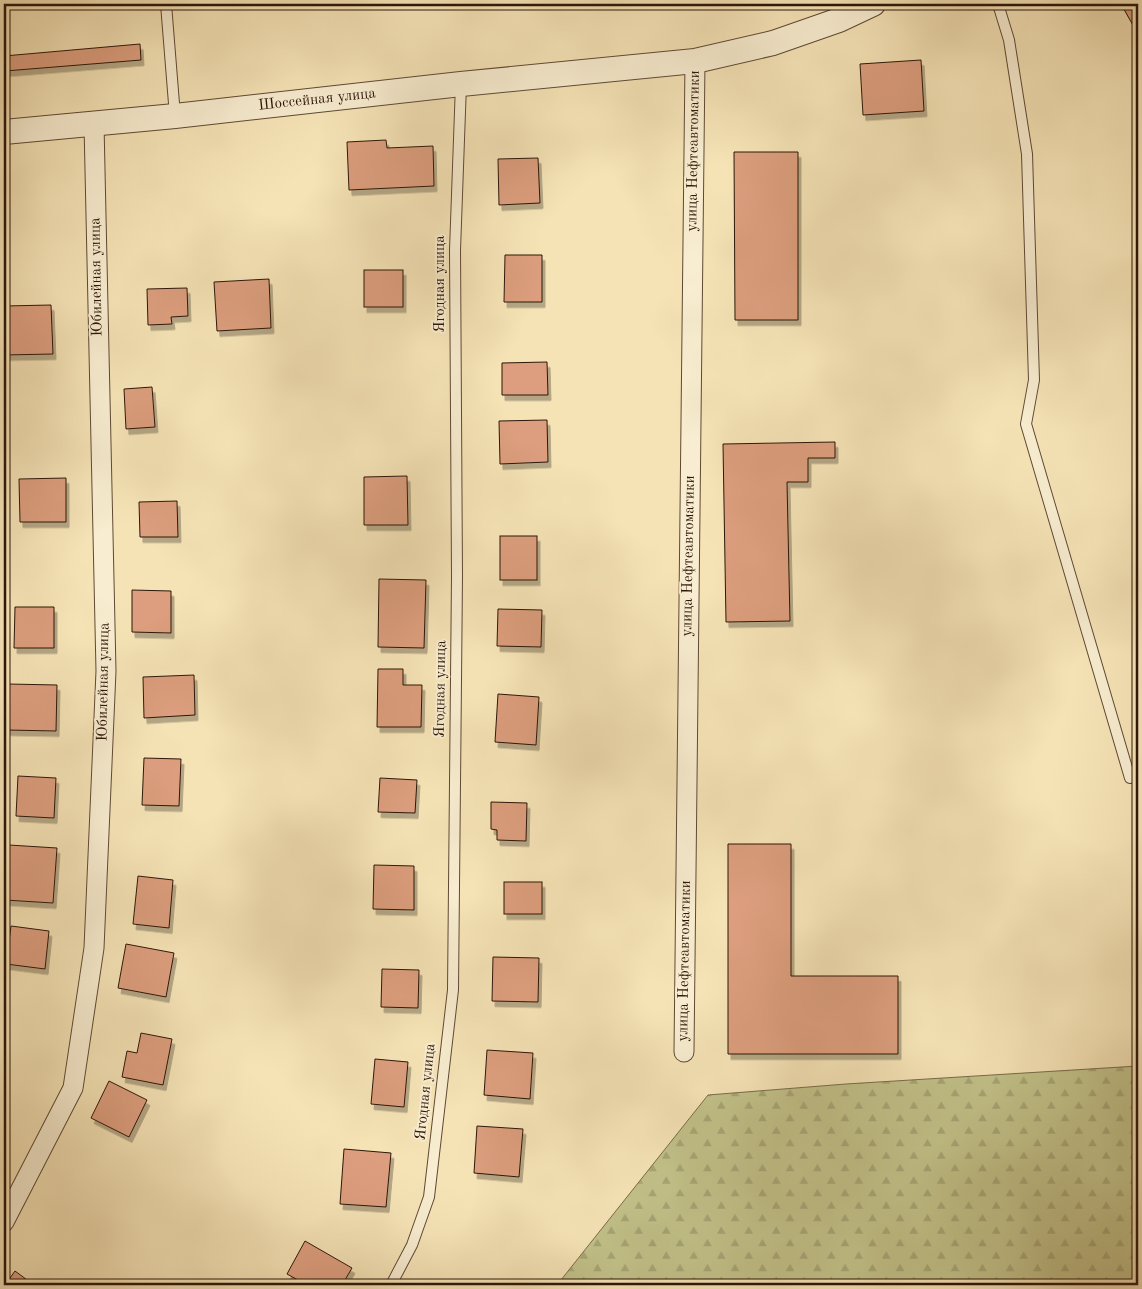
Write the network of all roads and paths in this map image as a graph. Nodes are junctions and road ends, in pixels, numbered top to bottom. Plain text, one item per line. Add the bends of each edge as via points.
1 (166, 4) edge
2 (873, 4) edge
3 (998, 4) edge
4 (695, 60) junction
5 (461, 84) junction
6 (175, 116) junction
7 (94, 124) junction
8 (4, 132) edge
9 (1138, 776) edge
10 (684, 1052) dead end
11 (4, 1222) edge
12 (391, 1285) edge

1 - 6 lane
2 - 4 street, Шоссейная улица via 839,20 773,43
3 - 9 lane via 1009,40 1027,154 1034,380 1026,424 1130,778
4 - 5 street, Шоссейная улица
4 - 10 street, улица Нефтеавтоматики
5 - 6 street, Шоссейная улица
5 - 12 lane, Ягодная улица via 455,250 457,576 452,990 429,1197 412,1245
6 - 7 street, Шоссейная улица
7 - 8 street, Шоссейная улица
7 - 11 street, Юбилейная улица via 106,671 94,948 73,1088

